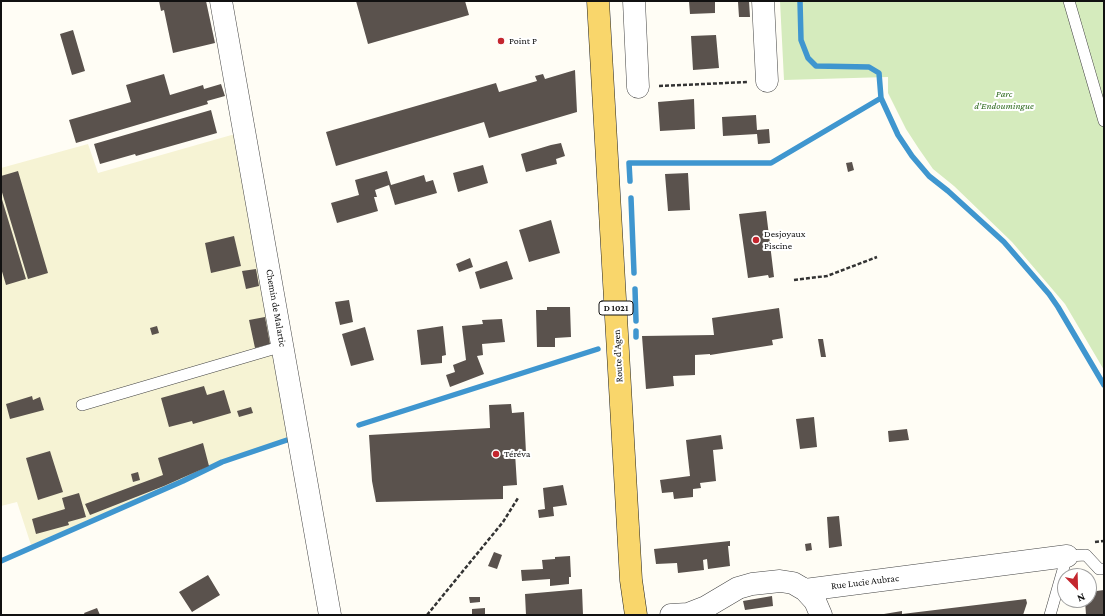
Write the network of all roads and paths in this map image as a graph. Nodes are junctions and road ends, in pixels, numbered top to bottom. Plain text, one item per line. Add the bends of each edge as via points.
1 (221, 1) edge
2 (598, 1) edge
3 (634, 1) edge
4 (763, 1) edge
5 (1069, 1) edge
6 (767, 81) joint
7 (638, 87) joint
8 (1104, 120) edge
9 (877, 257) dead end
10 (794, 280) dead end
11 (283, 346) junction
12 (82, 405) dead end
13 (518, 498) dead end
14 (1067, 556) junction
15 (1104, 569) edge
16 (805, 590) junction
17 (330, 615) edge
18 (427, 615) edge
19 (636, 615) edge
20 (682, 615) edge
21 (821, 615) edge
22 (1050, 615) edge

1 - 11 street, Chemin de Malartic
2 - 19 main road, Route d'Agen / D 1021 via 631,580
3 - 7 street
4 - 6 street
5 - 8 lane
6 - 7 path
9 - 10 path via 827,276
11 - 12 lane
11 - 17 street, Chemin de Malartic
13 - 18 path via 503,522
14 - 15 lane via 1086,555 1099,569
14 - 16 street, Rue Lucie Aubrac
14 - 22 lane
16 - 20 street via 793,583 780,581 752,584 738,588 706,607
16 - 21 street via 815,601

